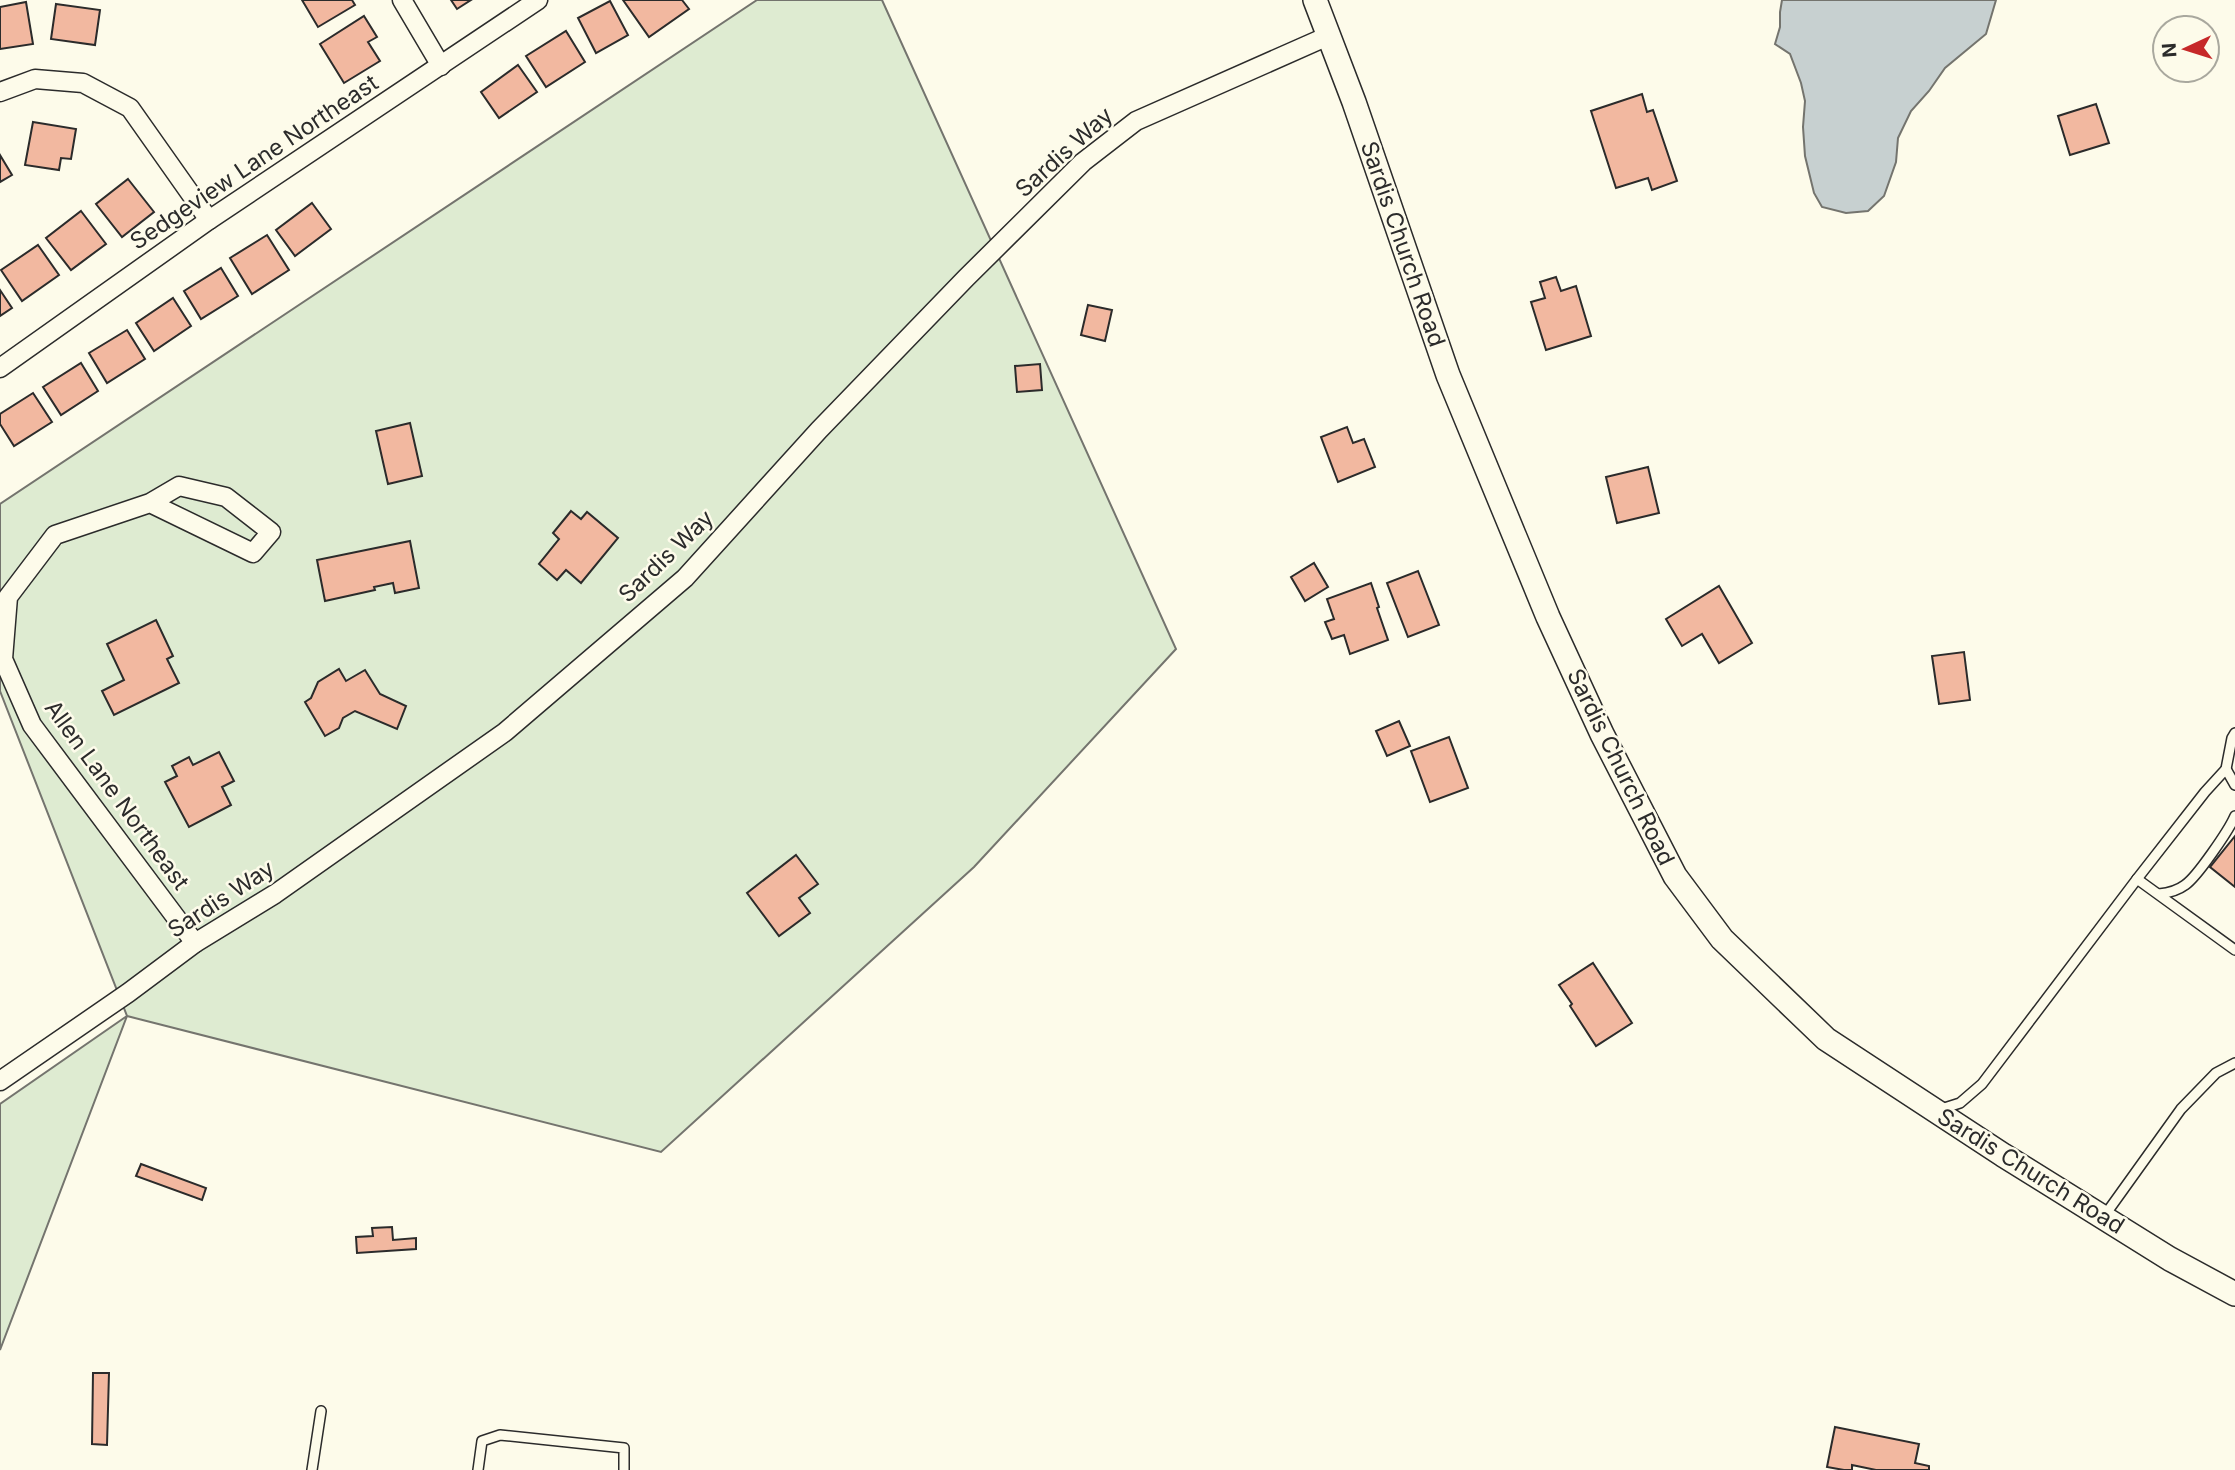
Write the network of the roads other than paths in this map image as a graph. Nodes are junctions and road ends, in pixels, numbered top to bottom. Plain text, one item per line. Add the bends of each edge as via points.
1 (402, 0) edge
2 (538, 0) edge
3 (1315, 0) edge
4 (1328, 36) junction
5 (441, 66) junction
6 (0, 92) edge
7 (209, 220) junction
8 (0, 368) edge
9 (150, 503) junction
10 (2235, 733) edge
11 (2227, 769) junction
12 (2235, 785) edge
13 (2235, 816) edge
14 (2137, 879) junction
15 (2158, 894) junction
16 (195, 943) junction
17 (2235, 950) edge
18 (2235, 1063) edge
19 (0, 1081) edge
20 (1936, 1110) junction
21 (2104, 1217) junction
22 (2235, 1294) edge
23 (321, 1411) dead end
24 (312, 1470) edge
25 (478, 1470) edge
26 (624, 1470) edge

1 - 5 street
2 - 5 street, Sedgeview Lane Northeast
3 - 4 street, Sardis Church Road
4 - 16 street, Sardis Way via 1136,121 1083,162 828,420 685,578 505,732 275,894
4 - 20 street, Sardis Church Road via 1458,401 1548,617 1675,876 1722,939 1826,1038
5 - 7 street, Sedgeview Lane Northeast
6 - 7 street via 35,79 83,83 130,108
7 - 8 street, Sedgeview Lane Northeast
9 - 9 street, Allen Lane Northeast via 253,553 271,532 226,497 179,486
9 - 16 street, Allen Lane Northeast via 55,535 8,597 3,659 33,725
10 - 11 lane
11 - 12 lane
11 - 14 lane
13 - 15 lane via 2187,884
14 - 15 lane
14 - 20 lane via 1982,1084 1960,1102
15 - 17 lane
16 - 19 street, Sardis Way
18 - 21 lane via 2216,1073 2181,1109
20 - 21 street, Sardis Church Road
21 - 22 street, Sardis Church Road
23 - 24 lane
25 - 26 lane via 482,1441 500,1435 624,1448

